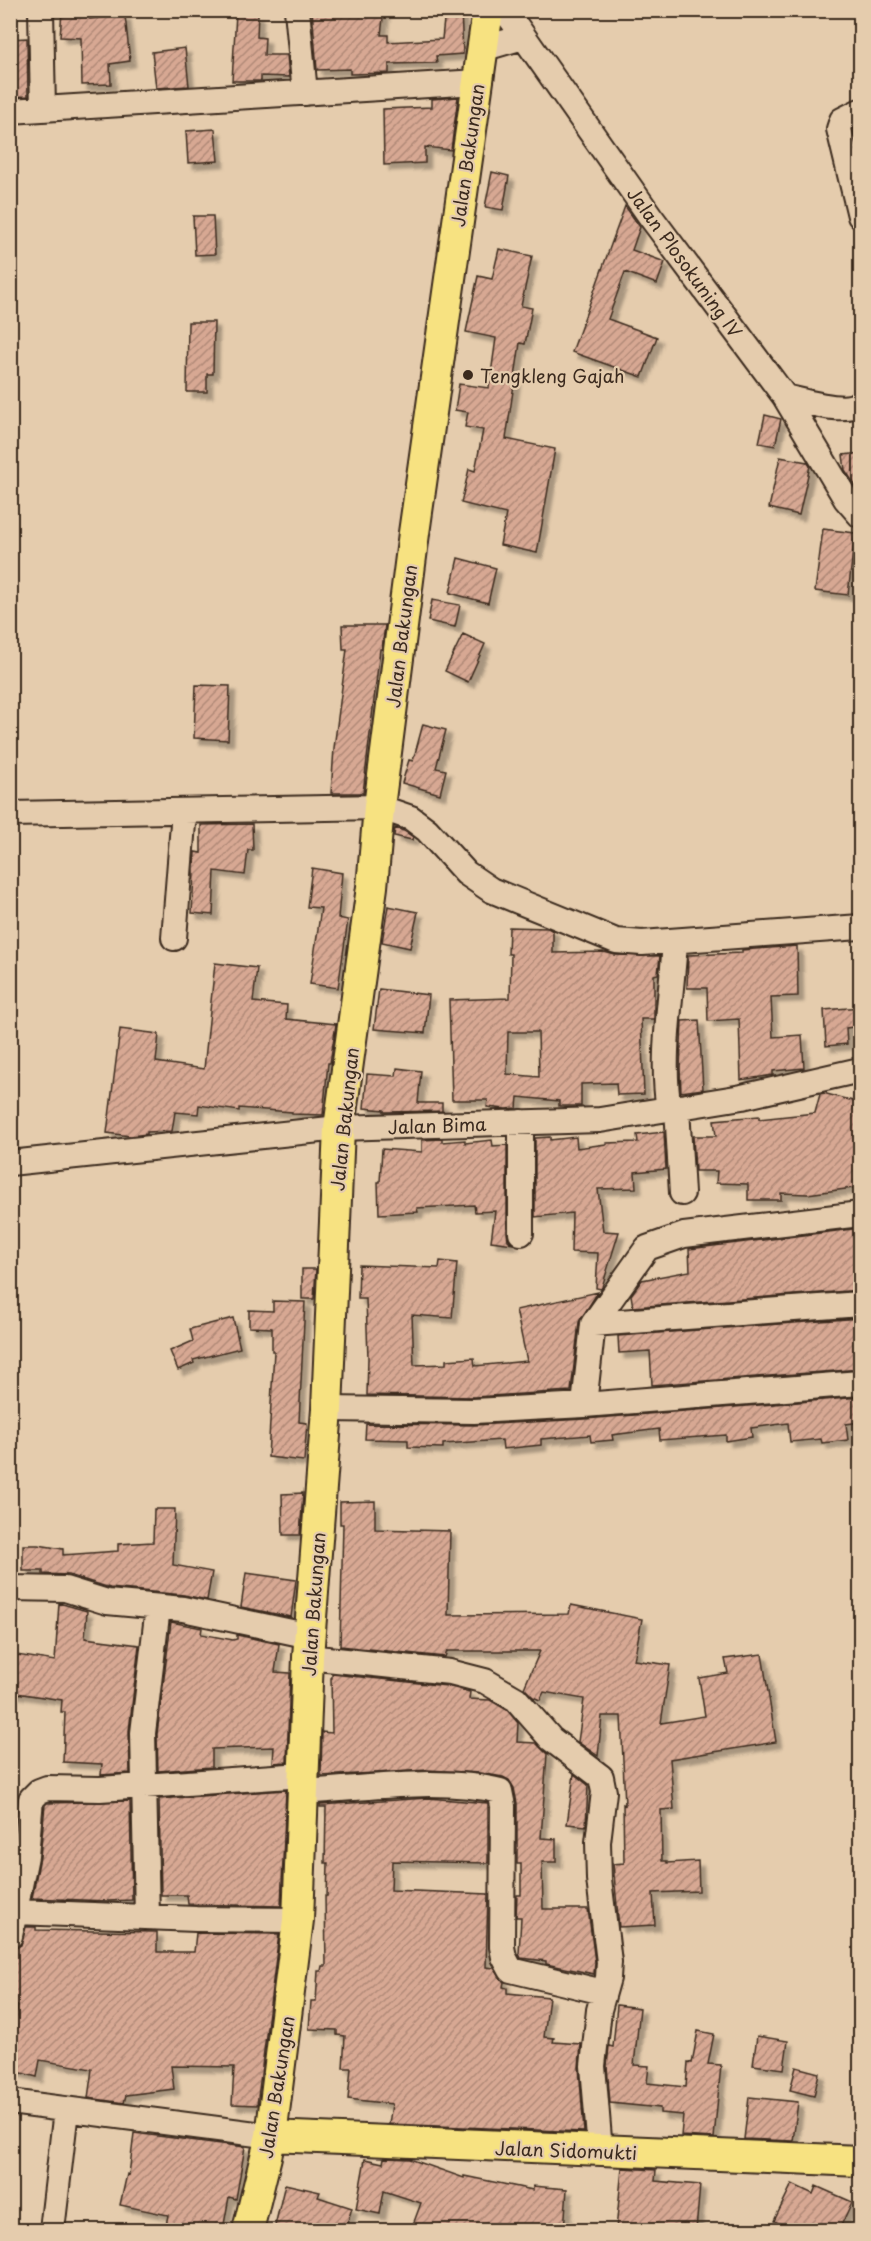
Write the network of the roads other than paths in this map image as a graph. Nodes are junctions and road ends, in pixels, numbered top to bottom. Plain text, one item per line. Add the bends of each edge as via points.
1 (41, 10) edge
2 (297, 10) edge
3 (488, 10) edge
4 (505, 10) edge
5 (523, 38) junction
6 (482, 49) junction
7 (477, 82) junction
8 (305, 93) junction
9 (43, 109) junction
10 (10, 111) edge
11 (861, 111) edge
12 (860, 209) edge
13 (785, 397) junction
14 (861, 402) edge
15 (861, 515) edge
16 (379, 807) junction
17 (184, 811) junction
18 (10, 814) edge
19 (861, 927) edge
20 (174, 938) dead end
21 (675, 941) junction
22 (861, 1070) edge
23 (673, 1109) junction
24 (521, 1122) junction
25 (339, 1128) junction
26 (10, 1163) edge
27 (682, 1192) dead end
28 (861, 1214) edge
29 (521, 1233) dead end
30 (861, 1304) edge
31 (593, 1324) junction
32 (861, 1383) edge
33 (584, 1405) junction
34 (327, 1409) junction
35 (10, 1588) edge
36 (158, 1607) junction
37 (309, 1647) junction
38 (303, 1783) junction
39 (143, 1787) junction
40 (16, 1912) junction
41 (147, 1917) junction
42 (298, 1920) junction
43 (10, 1936) edge
44 (603, 1992) junction
45 (10, 2102) edge
46 (66, 2110) junction
47 (271, 2136) junction
48 (600, 2151) junction
49 (861, 2161) edge
50 (52, 2230) edge
51 (248, 2230) edge

1 - 9 street
2 - 8 street
3 - 6 main road, Jalan Bakungan
4 - 5 street, Jalan Plosokuning IV
5 - 6 street
5 - 13 street, Jalan Plosokuning IV
6 - 7 main road, Jalan Bakungan
7 - 8 street
7 - 16 main road, Jalan Bakungan
8 - 9 street
9 - 10 street
11 - 12 street via 842,120 839,129
13 - 14 street via 836,408
13 - 15 street, Jalan Plosokuning IV via 846,499
16 - 17 street
16 - 21 street via 411,818 466,873 491,890 616,941
16 - 25 main road, Jalan Bakungan
17 - 18 street
17 - 20 street
19 - 21 street
21 - 23 street via 666,1061 666,1093
22 - 23 street, Jalan Bima
23 - 24 street, Jalan Bima via 600,1120
23 - 27 street
24 - 25 street, Jalan Bima
24 - 29 street
25 - 26 street, Jalan Bima
25 - 34 main road, Jalan Bakungan
28 - 31 street via 684,1235 647,1248
30 - 31 street
31 - 33 street
32 - 33 street
33 - 34 street via 474,1411
34 - 37 main road, Jalan Bakungan
35 - 36 street via 65,1589 107,1602
36 - 37 street via 183,1609
36 - 39 street via 144,1723
37 - 38 main road, Jalan Bakungan
37 - 44 street via 485,1681 516,1699 551,1739 601,1777 604,1792 598,1842 599,1879 609,1962
38 - 39 street
38 - 42 main road, Jalan Bakungan
38 - 44 street via 462,1786 500,1791 502,1947 507,1965 511,1970
39 - 40 street via 48,1788 34,1795
39 - 41 street
40 - 41 street
40 - 43 street
41 - 42 street
42 - 47 main road, Jalan Bakungan
44 - 48 street via 593,2066
45 - 46 street
46 - 47 street
46 - 50 street
47 - 48 main road, Jalan Sidomukti
47 - 51 main road, Jalan Bakungan
48 - 49 main road, Jalan Sidomukti

